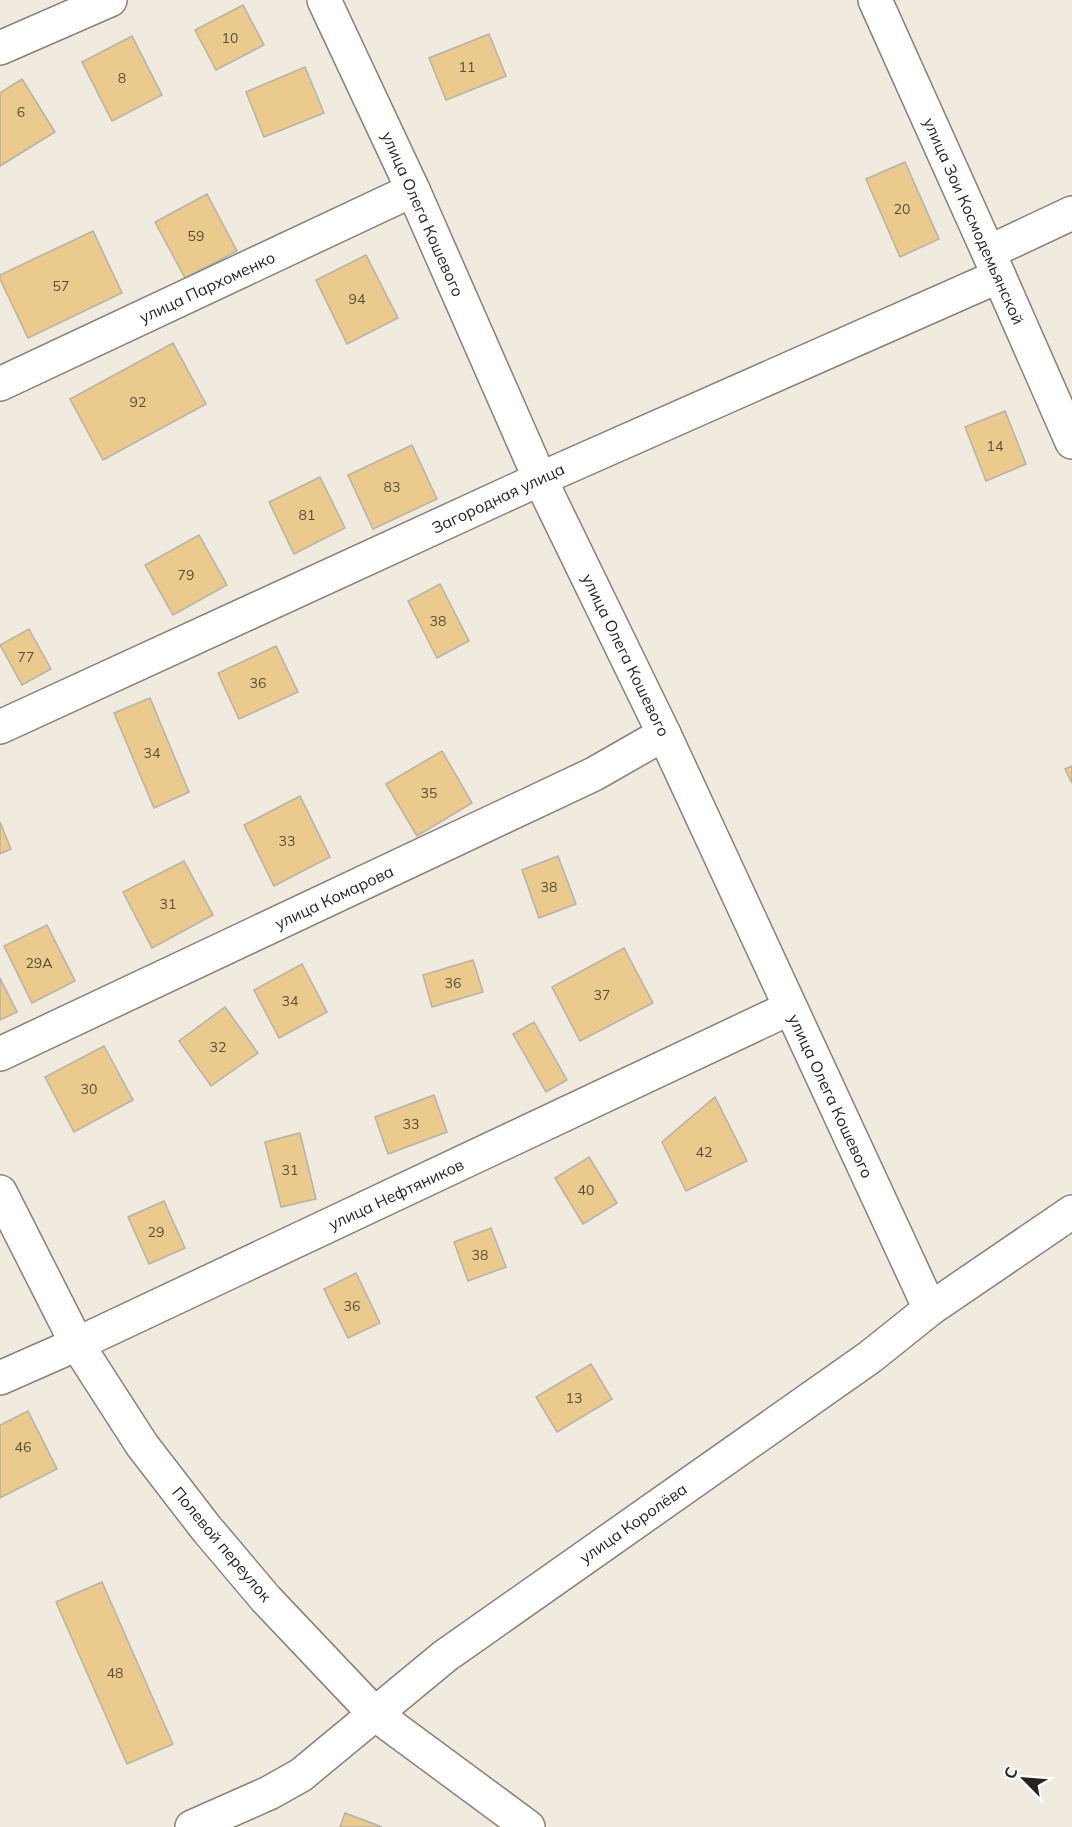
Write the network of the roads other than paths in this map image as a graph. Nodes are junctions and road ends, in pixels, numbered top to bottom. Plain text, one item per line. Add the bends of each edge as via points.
1 (110, 0) edge
2 (324, 0) edge
3 (875, 0) edge
4 (0, 48) edge
5 (413, 190) junction
6 (1072, 213) edge
7 (994, 264) junction
8 (0, 384) edge
9 (1072, 442) edge
10 (540, 479) junction
11 (0, 727) edge
12 (664, 734) junction
13 (790, 1008) junction
14 (0, 1054) edge
15 (0, 1192) edge
16 (1072, 1212) edge
17 (930, 1309) junction
18 (77, 1344) junction
19 (0, 1378) edge
20 (375, 1714) junction
21 (192, 1827) edge
22 (528, 1827) edge

1 - 4 street
2 - 5 street, улица Олега Кошевого
3 - 7 street, улица Зои Космодемьянской
5 - 8 street, улица Пархоменко
5 - 10 street, улица Олега Кошевого
6 - 7 street, Загородная улица
7 - 9 street, улица Зои Космодемьянской
7 - 10 street, Загородная улица
10 - 11 street, Загородная улица
10 - 12 street, улица Олега Кошевого
12 - 13 street, улица Олега Кошевого
12 - 14 street, улица Комарова via 594,774
13 - 17 street, улица Олега Кошевого
13 - 18 street, улица Нефтяников
15 - 18 street, Полевой переулок
16 - 17 street, улица Королёва
17 - 20 street, улица Королёва via 870,1357 445,1656
18 - 19 street, улица Нефтяников
18 - 20 street, Полевой переулок via 142,1445 206,1528 266,1599
20 - 21 street, улица Королёва via 301,1775
20 - 22 street, Полевой переулок

